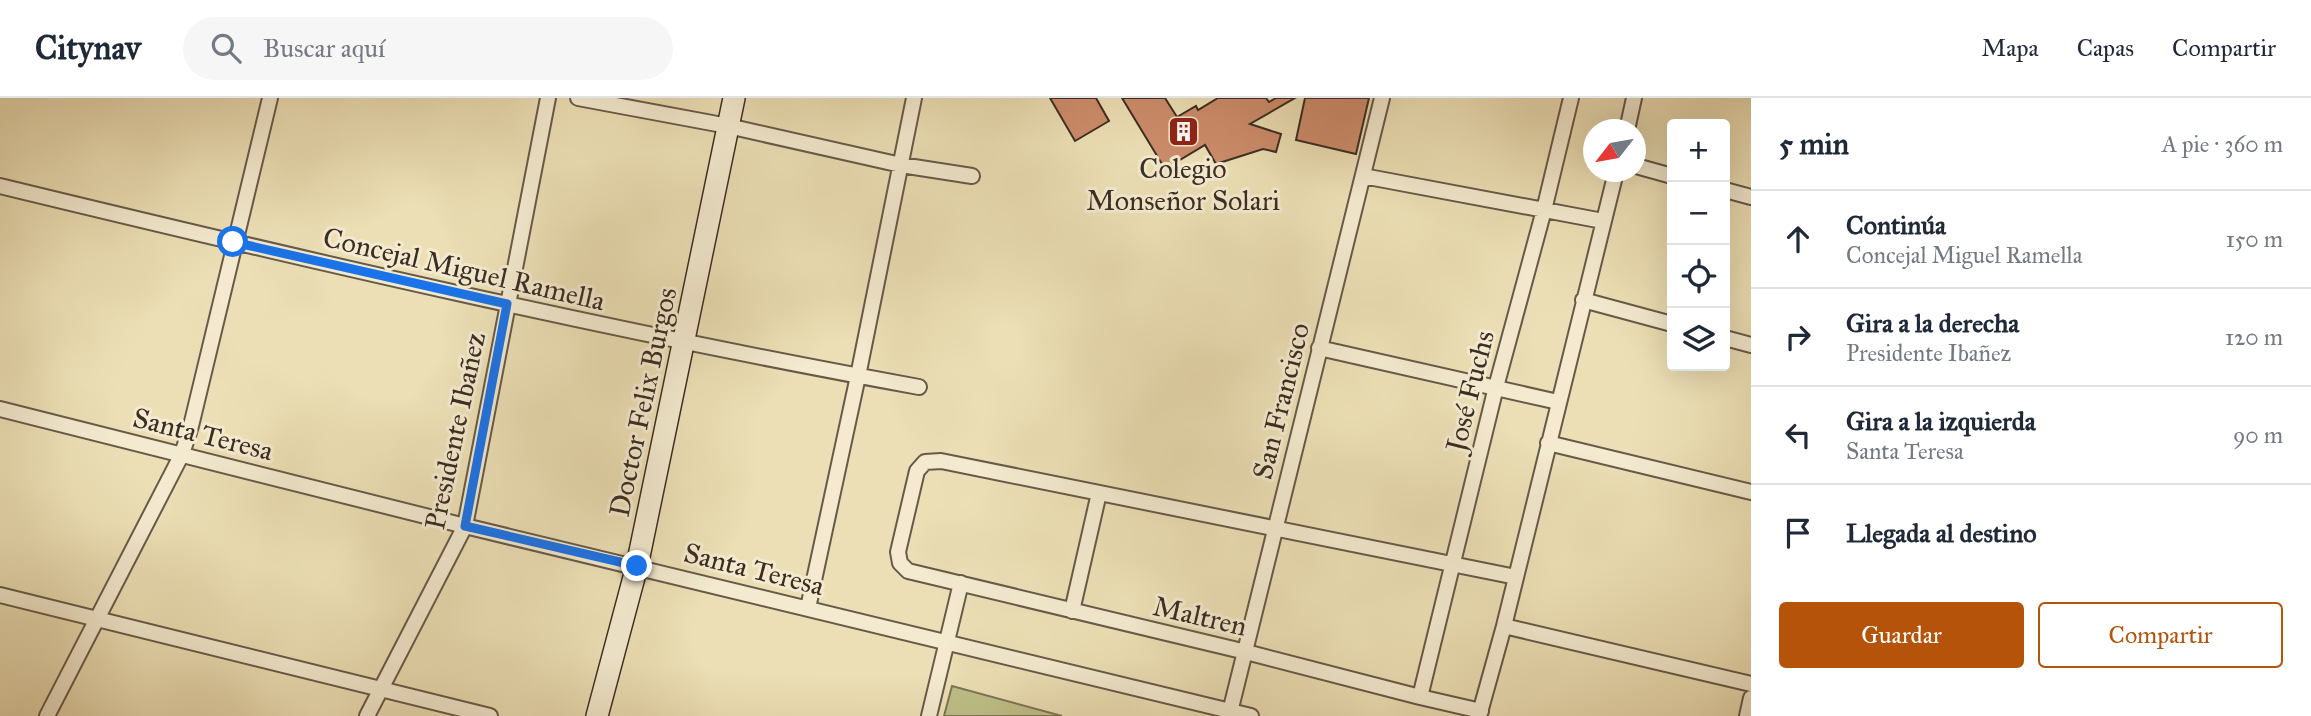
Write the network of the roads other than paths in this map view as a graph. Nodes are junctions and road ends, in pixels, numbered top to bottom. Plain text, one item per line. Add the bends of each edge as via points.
1 (270, 98) edge
2 (548, 98) edge
3 (578, 98) edge
4 (734, 98) edge
5 (914, 98) edge
6 (1382, 98) edge
7 (1571, 98) edge
8 (1634, 98) edge
9 (1629, 119) edge
10 (728, 126) junction
11 (901, 164) junction
12 (1646, 169) edge
13 (1667, 175) edge
14 (972, 176) dead end
15 (1363, 176) junction
16 (1613, 182) edge
17 (0, 186) edge
18 (1730, 191) edge
19 (1751, 197) edge
20 (1544, 210) junction
21 (1603, 221) junction
22 (233, 242) junction
23 (1583, 300) junction
24 (507, 304) junction
25 (1667, 323) edge
26 (1730, 339) edge
27 (685, 343) junction
28 (1751, 345) edge
29 (1319, 348) junction
30 (858, 376) junction
31 (919, 387) dead end
32 (1496, 387) junction
33 (1558, 402) junction
34 (0, 409) edge
35 (1548, 443) junction
36 (182, 454) junction
37 (1751, 492) edge
38 (1099, 493) junction
39 (465, 526) junction
40 (1275, 528) junction
41 (1452, 565) junction
42 (637, 566) junction
43 (1516, 577) junction
44 (961, 583) junction
45 (0, 595) edge
46 (808, 608) junction
47 (1072, 611) junction
48 (98, 619) junction
49 (1504, 626) junction
50 (947, 643) junction
51 (1246, 652) junction
52 (1751, 684) edge
53 (380, 689) junction
54 (1420, 697) junction
55 (1751, 698) edge
56 (1229, 713) edge
57 (1480, 713) edge
58 (47, 716) edge
59 (367, 716) edge
60 (490, 716) edge
61 (597, 716) edge
62 (929, 716) edge
63 (1251, 716) edge
64 (1747, 716) edge

1 - 22 street
2 - 24 street, Presidente Ibañez
3 - 10 street
4 - 10 street, Doctor Felix Burgos
5 - 11 street
6 - 15 street, San Francisco
7 - 20 street, José Fuchs
8 - 9 street
10 - 11 street
10 - 27 street, Doctor Felix Burgos
11 - 14 street
11 - 30 street
12 - 13 street
15 - 20 street
15 - 29 street, San Francisco
16 - 21 street
17 - 22 street, Concejal Miguel Ramella
18 - 19 street
20 - 21 street
20 - 32 street, José Fuchs
21 - 23 street
22 - 24 street, Concejal Miguel Ramella
22 - 36 street
23 - 25 street
23 - 33 street
24 - 27 street, Concejal Miguel Ramella
24 - 39 street, Presidente Ibañez
26 - 28 street
27 - 30 street, Concejal Miguel Ramella
27 - 42 street, Doctor Felix Burgos
29 - 32 street
29 - 40 street, San Francisco
30 - 31 street, Concejal Miguel Ramella
30 - 46 street
32 - 33 street
32 - 41 street, José Fuchs
33 - 35 street
34 - 36 street, Santa Teresa
35 - 37 street
35 - 43 street
36 - 39 street, Santa Teresa
36 - 48 street
38 - 40 street
38 - 44 street, Maltren via 941,461 925,462 917,471 898,552 900,563 908,571
38 - 47 street
39 - 42 street, Santa Teresa
39 - 53 street, Presidente Ibañez
40 - 41 street
40 - 51 street, San Francisco
41 - 43 street
41 - 54 street, José Fuchs
42 - 46 street, Santa Teresa
42 - 61 street, Doctor Felix Burgos
43 - 49 street
44 - 47 street, Maltren
44 - 50 street
45 - 48 street
46 - 50 street, Santa Teresa
47 - 51 street, Maltren
48 - 53 street
48 - 58 street
49 - 52 street
49 - 57 street
50 - 56 street, Santa Teresa
50 - 62 street
51 - 54 street, Maltren
51 - 56 street, San Francisco
53 - 59 street, Presidente Ibañez
53 - 60 street
54 - 57 street, Maltren
55 - 64 street
56 - 63 street, Santa Teresa

